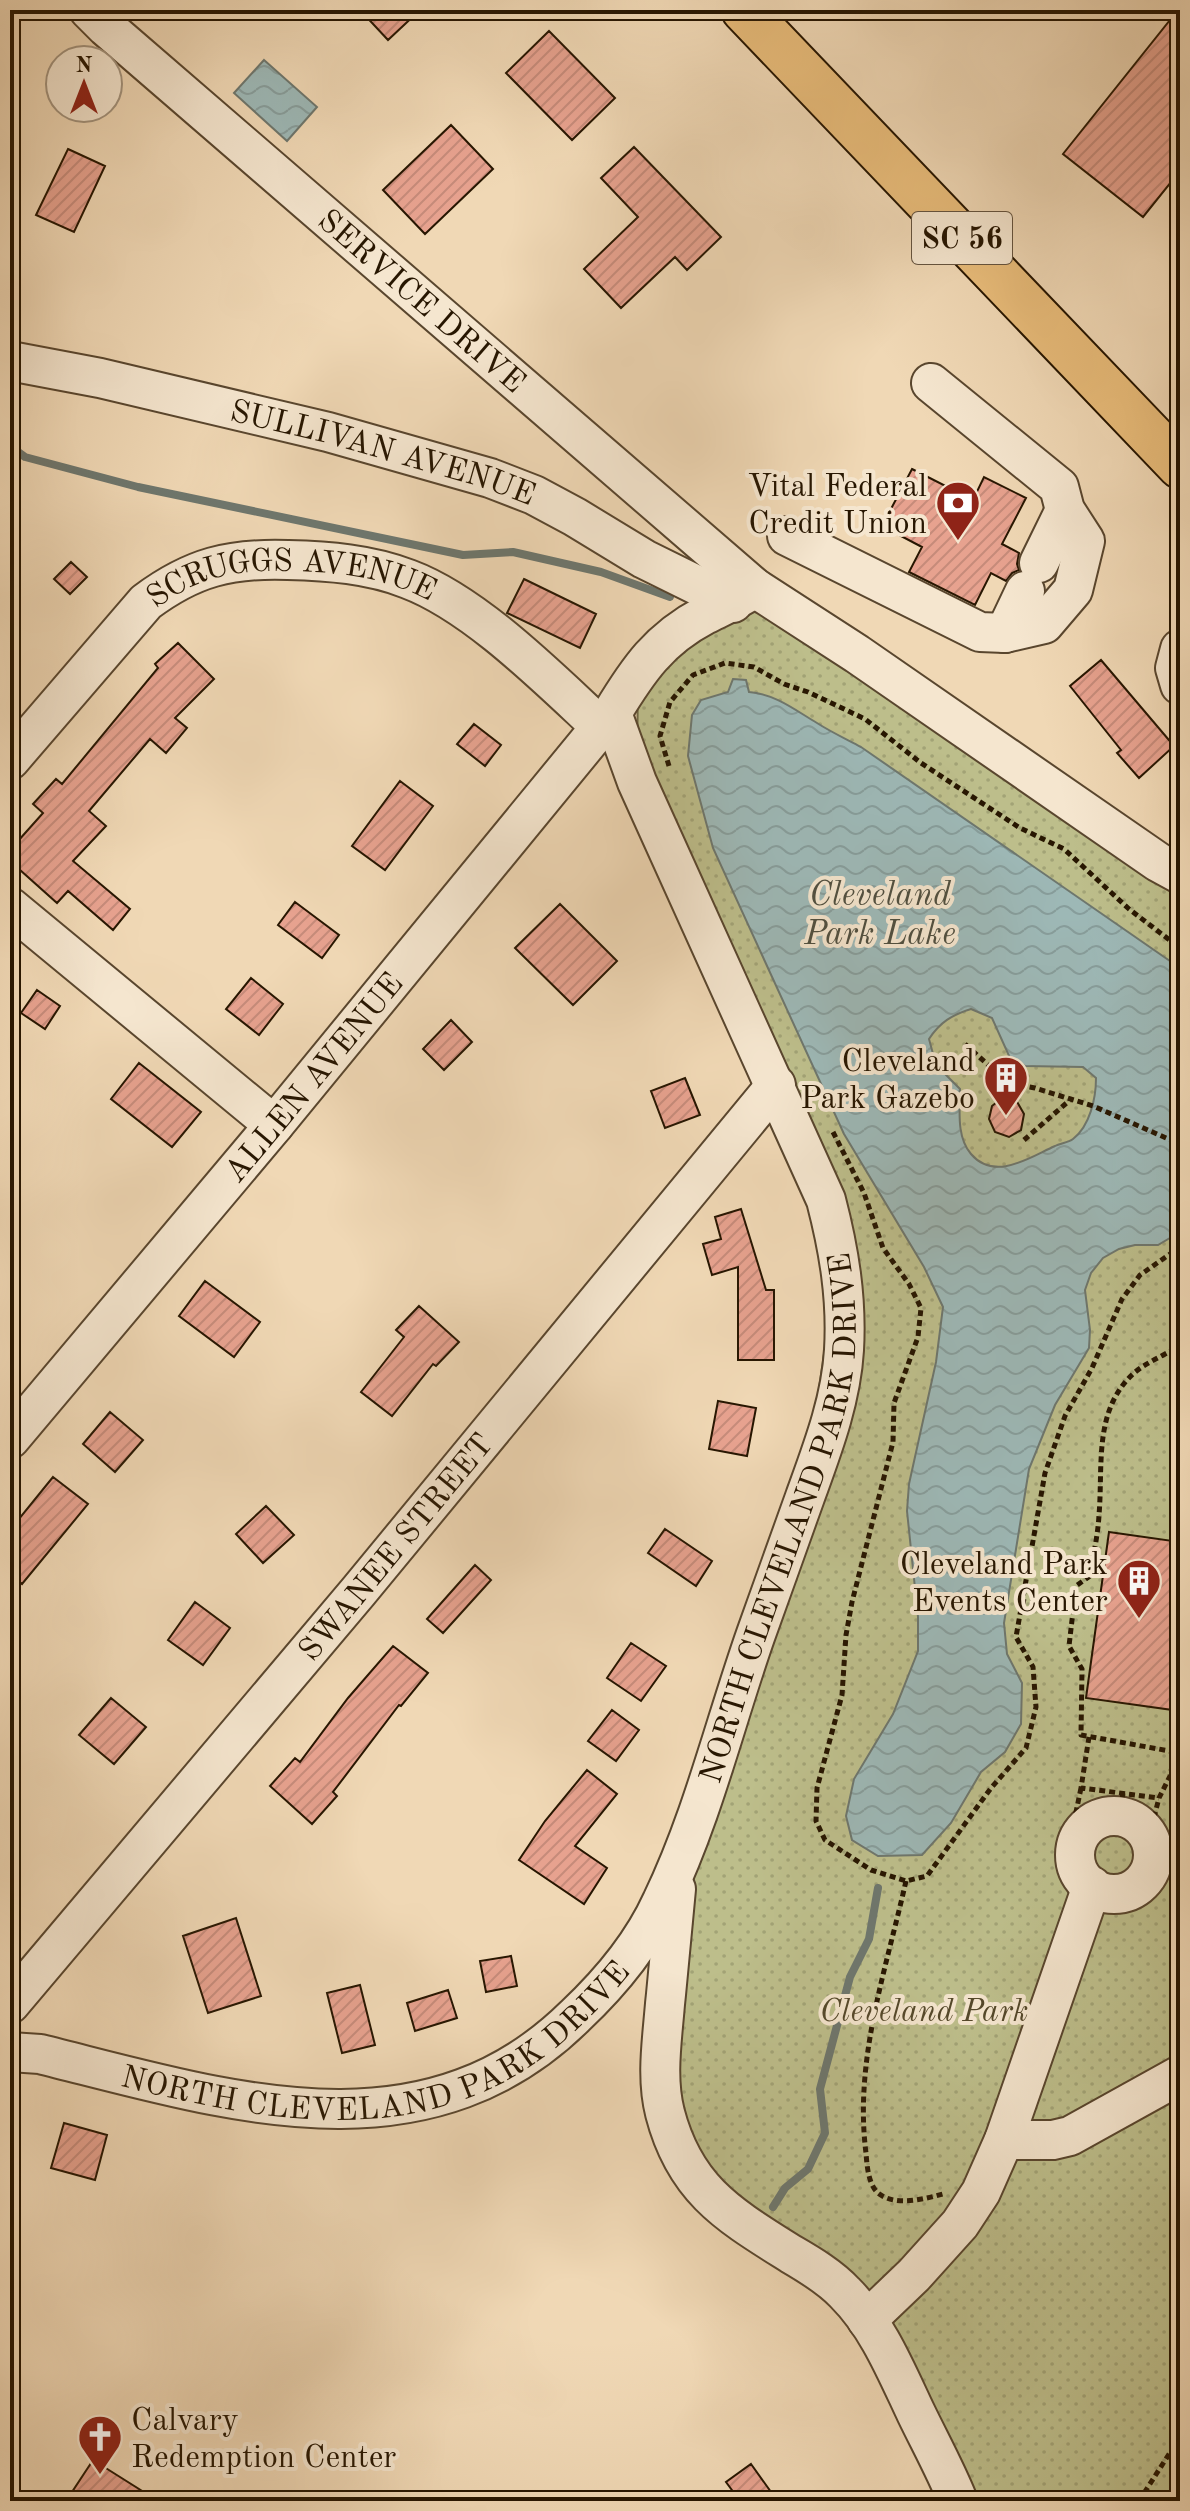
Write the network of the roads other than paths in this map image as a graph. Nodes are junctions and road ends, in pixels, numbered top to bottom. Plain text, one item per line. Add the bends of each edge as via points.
1 (89, 10) edge
2 (744, 10) edge
3 (10, 361) edge
4 (931, 383) dead end
5 (1180, 466) edge
6 (1065, 510) junction
7 (787, 536) dead end
8 (744, 596) junction
9 (1005, 633) junction
10 (1180, 649) edge
11 (1180, 685) edge
12 (607, 720) junction
13 (10, 760) edge
14 (1180, 874) edge
15 (10, 907) edge
16 (776, 1085) junction
17 (274, 1125) junction
18 (10, 1439) edge
19 (678, 1867) junction
20 (1092, 1886) junction
21 (10, 2004) edge
22 (10, 2052) edge
23 (1180, 2075) edge
24 (1004, 2140) junction
25 (867, 2320) junction
26 (958, 2501) edge

1 - 8 street, SERVICE DRIVE
2 - 5 main road, SC 56
3 - 8 street, SULLIVAN AVENUE via 328,432 490,478 534,495 644,559
4 - 6 street via 1059,487
6 - 9 street
6 - 9 street via 1085,541 1073,590 1044,624
7 - 9 street via 980,632
8 - 12 street via 680,630 658,649
8 - 14 street via 870,662
10 - 11 street via 1175,668
12 - 13 street, SCRUGGS AVENUE via 469,614 409,579 375,568 259,559 201,569 146,602
12 - 16 street, NORTH CLEVELAND PARK DRIVE
12 - 17 street, ALLEN AVENUE
15 - 17 street
16 - 19 street, NORTH CLEVELAND PARK DRIVE via 826,1200 839,1250 844,1354 836,1405 820,1455
16 - 21 street, SWANEE STREET
17 - 18 street, ALLEN AVENUE
19 - 22 street, NORTH CLEVELAND PARK DRIVE via 639,1942 585,2007 548,2043 506,2072 458,2092 408,2103 305,2109 203,2094 40,2054
19 - 25 street, NORTH CLEVELAND PARK DRIVE via 660,2050 660,2081 674,2141 706,2193 728,2214 821,2272
20 - 20 street via 1123,1893 1143,1882 1153,1861 1119,1819 1076,1844 1078,1870
20 - 24 street
23 - 24 street via 1070,2136
24 - 25 street via 960,2224
25 - 26 street, NORTH CLEVELAND PARK DRIVE via 896,2367

